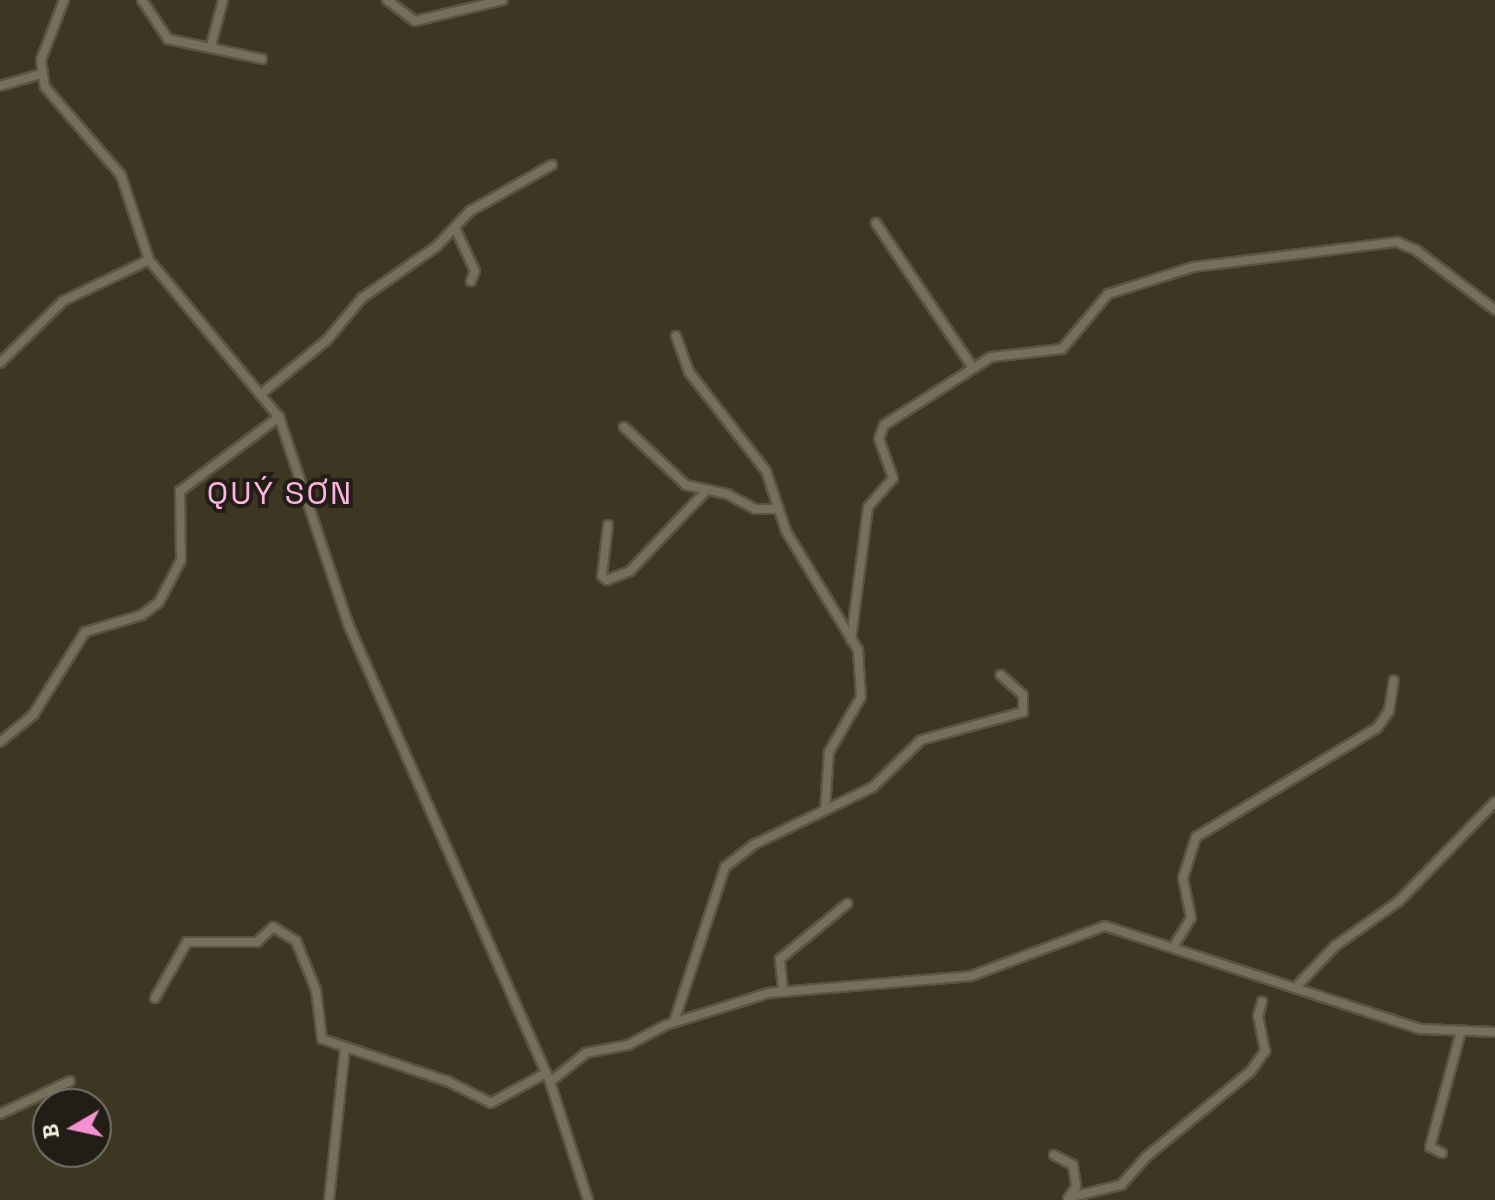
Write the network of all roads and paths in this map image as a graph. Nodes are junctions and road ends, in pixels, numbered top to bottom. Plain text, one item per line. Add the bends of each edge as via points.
1 (63, 0) edge
2 (142, 0) edge
3 (223, 0) edge
4 (387, 0) edge
5 (503, 0) edge
6 (211, 46) junction
7 (262, 59) dead end
8 (41, 74) junction
9 (0, 86) edge
10 (552, 165) dead end
11 (876, 223) dead end
12 (456, 230) junction
13 (149, 260) junction
14 (471, 281) dead end
15 (1495, 310) edge
16 (676, 336) dead end
17 (0, 363) edge
18 (973, 368) junction
19 (261, 394) junction
20 (279, 417) junction
21 (624, 427) dead end
22 (707, 490) junction
23 (779, 509) junction
24 (608, 525) dead end
25 (851, 640) junction
26 (1001, 675) dead end
27 (1394, 680) dead end
28 (0, 742) edge
29 (1495, 802) edge
30 (825, 810) junction
31 (847, 904) dead end
32 (1174, 946) junction
33 (1296, 987) junction
34 (783, 989) junction
35 (155, 998) dead end
36 (1262, 1002) dead end
37 (674, 1022) junction
38 (1495, 1032) edge
39 (1460, 1035) junction
40 (345, 1047) junction
41 (548, 1078) junction
42 (70, 1081) dead end
43 (0, 1114) edge
44 (1442, 1153) dead end
45 (1054, 1155) dead end
46 (1069, 1199) edge
47 (329, 1200) edge
48 (588, 1200) edge

1 - 8 street
2 - 6 street via 164,37
3 - 6 street
4 - 5 street via 415,21
6 - 7 street
8 - 9 street
8 - 13 street via 49,94 129,189
10 - 12 street via 470,211
11 - 18 street
12 - 14 street via 475,271
12 - 19 street via 362,298 327,340
13 - 17 street via 63,301
13 - 19 street
15 - 18 street via 1416,250 1389,242 1161,274 1108,294 1059,350 1006,352
16 - 23 street via 689,372 766,471
18 - 25 street via 881,430 893,478 868,507
19 - 20 street
20 - 28 street via 180,491 181,560 159,602 142,615 85,632 33,715
20 - 41 street via 349,626
21 - 22 street via 686,485
22 - 23 street via 755,509
22 - 24 street via 630,571 607,580 602,576
23 - 25 street
25 - 30 street via 862,692 827,759
26 - 30 street via 1023,695 1023,712 921,740 882,781
27 - 32 street via 1389,711 1377,728 1196,837 1183,878 1191,918
29 - 33 street via 1399,901 1335,946
30 - 37 street via 753,845 725,867
31 - 34 street via 780,959
32 - 33 street
32 - 34 street via 1105,926 971,976
33 - 39 street via 1395,1021
34 - 37 street
35 - 40 street via 187,942 257,942 273,927 296,941 316,990 322,1039
36 - 46 street via 1258,1016 1265,1051 1250,1072 1146,1157 1121,1185
37 - 41 street via 628,1045 579,1056
38 - 39 street
39 - 44 street via 1430,1147
40 - 41 street via 491,1103
40 - 47 street
41 - 48 street
42 - 43 street
45 - 46 street via 1073,1165

